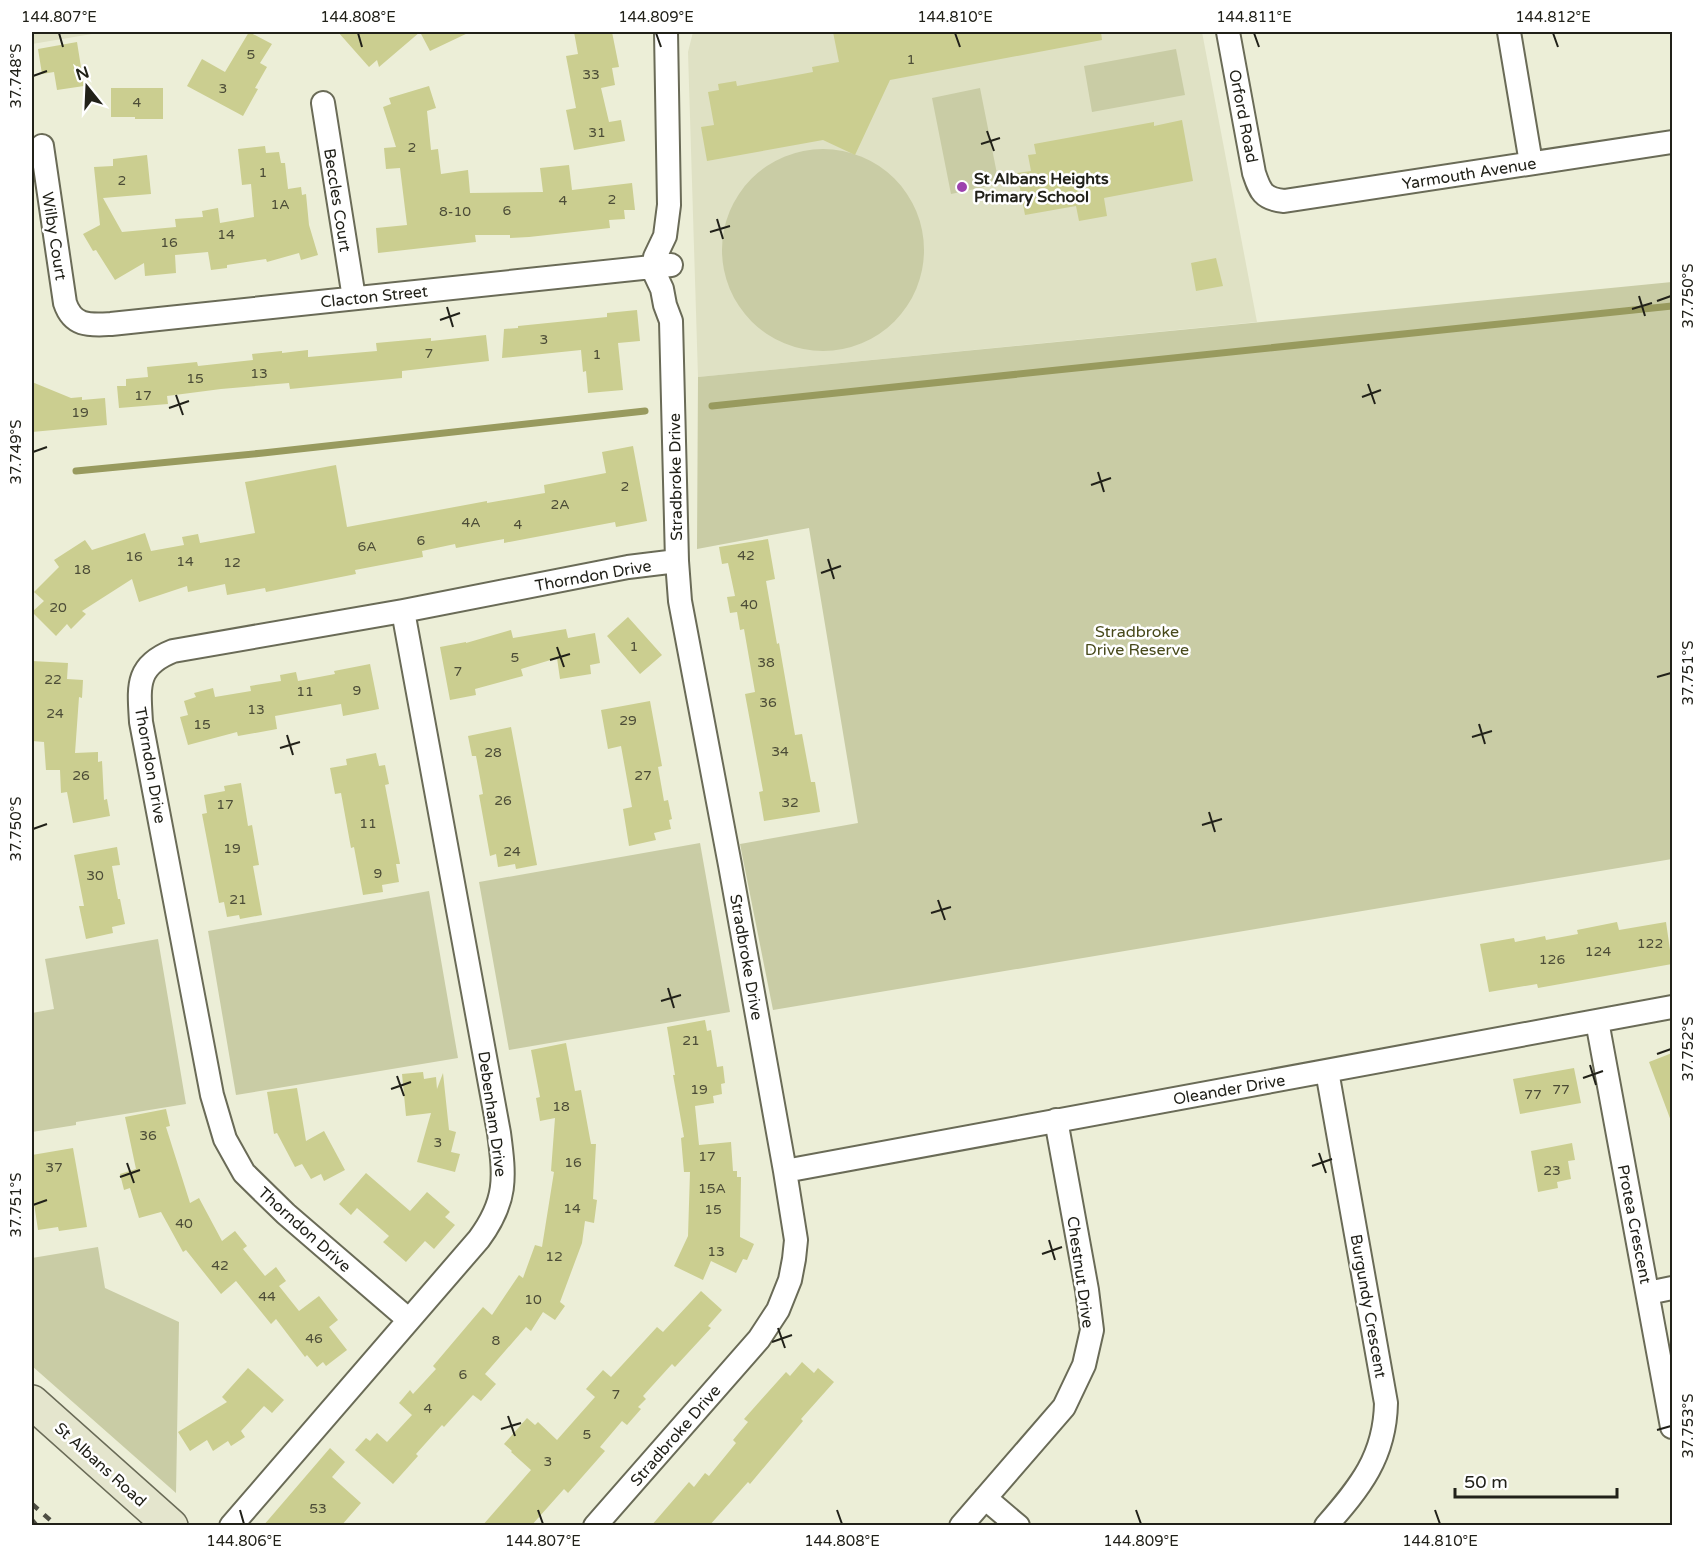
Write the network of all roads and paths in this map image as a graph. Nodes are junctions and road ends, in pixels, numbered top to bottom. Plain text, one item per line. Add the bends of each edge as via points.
1 (666, 32) edge
2 (1228, 32) edge
3 (1509, 32) edge
4 (323, 103) dead end
5 (1672, 142) edge
6 (42, 146) dead end
7 (1531, 163) junction
8 (1266, 197) joint
9 (662, 266) junction
10 (354, 298) junction
11 (78, 322) joint
12 (676, 561) junction
13 (402, 611) junction
14 (1672, 1007) edge
15 (1597, 1021) junction
16 (1327, 1071) junction
17 (1056, 1120) junction
18 (785, 1171) junction
19 (1672, 1288) edge
20 (1648, 1293) junction
21 (409, 1320) junction
22 (32, 1402) edge
23 (1672, 1426) edge
24 (985, 1498) junction
25 (171, 1526) edge
26 (231, 1526) edge
27 (595, 1526) edge
28 (961, 1526) edge
29 (1018, 1526) edge
30 (1326, 1526) edge

1 - 9 street via 669,205 665,236 655,257
2 - 8 street, Orford Road via 1254,173
3 - 7 street
4 - 10 street, Beccles Court
5 - 7 street, Yarmouth Avenue
6 - 11 street, Wilby Court via 65,303
7 - 8 street, Yarmouth Avenue via 1284,201
9 - 10 street, Clacton Street
9 - 12 street, Stradbroke Drive via 672,277 678,296 671,321
10 - 11 street, Clacton Street via 111,324
12 - 13 street, Thorndon Drive
12 - 18 street, Stradbroke Drive via 686,635
13 - 21 street, Debenham Drive via 504,1166 498,1208 489,1226
13 - 21 street, Thorndon Drive via 173,651 146,667 139,696 189,978 212,1095 225,1139 244,1173
14 - 15 street, Oleander Drive
15 - 16 street, Oleander Drive
15 - 20 street, Protea Crescent
16 - 17 street, Oleander Drive
16 - 30 street, Burgundy Crescent via 1386,1403 1386,1423 1371,1467
17 - 18 street, Oleander Drive
17 - 24 street, Chestnut Drive via 1092,1330 1084,1365 1064,1407
18 - 27 street, Stradbroke Drive via 796,1240 790,1280 778,1310 759,1339
19 - 20 street
20 - 23 street, Protea Crescent
21 - 26 street, Debenham Drive
22 - 25 main road, St Albans Road
24 - 28 street, Chestnut Drive
24 - 29 street

